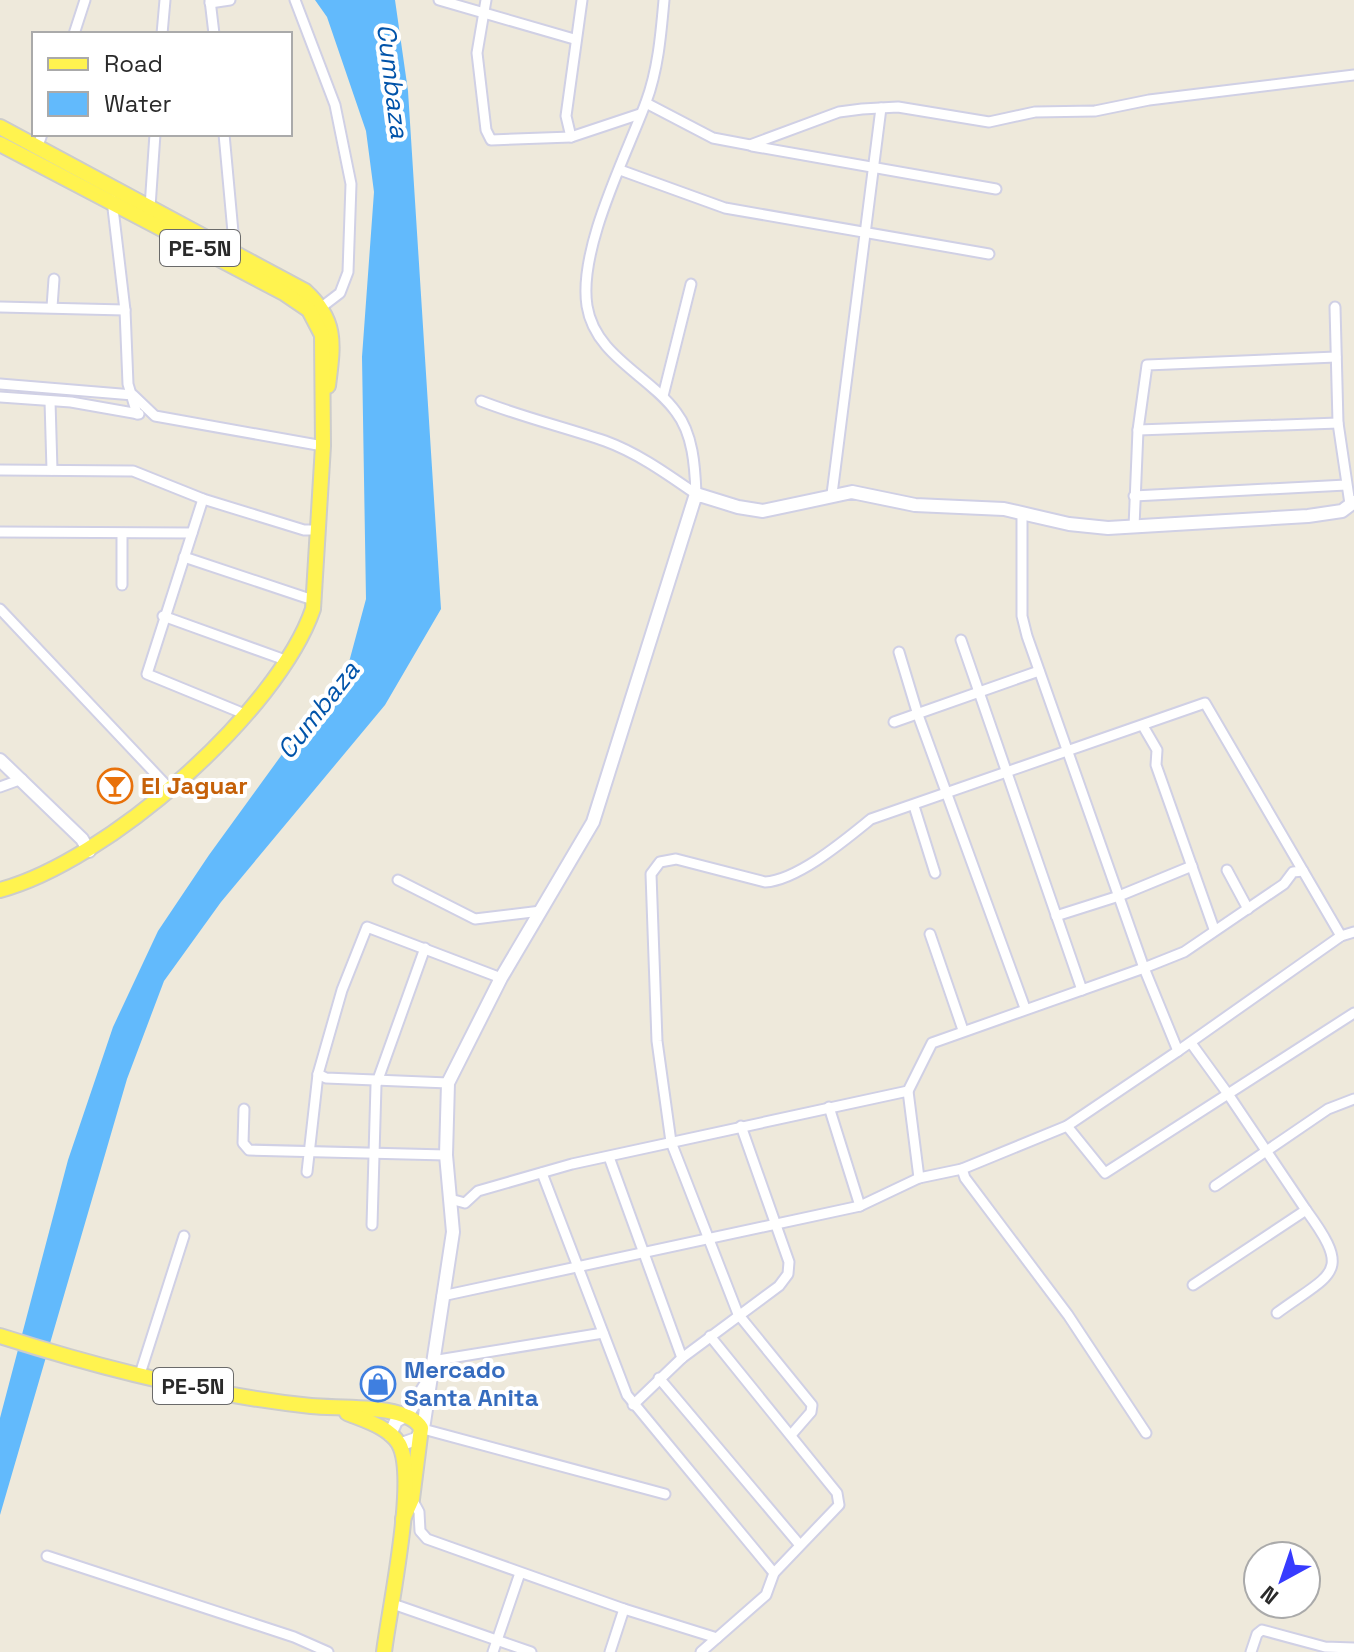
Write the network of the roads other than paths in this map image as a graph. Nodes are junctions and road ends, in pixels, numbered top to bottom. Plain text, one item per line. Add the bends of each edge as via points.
1 (85, 0) edge
2 (165, 0) edge
3 (230, 0) edge
4 (295, 0) edge
5 (439, 0) edge
6 (486, 0) edge
7 (582, 0) edge
8 (664, 0) edge
9 (210, 1) edge
10 (483, 14) junction
11 (75, 32) edge
12 (162, 32) edge
13 (214, 32) edge
14 (574, 39) junction
15 (1354, 75) edge
16 (646, 103) junction
17 (881, 108) junction
18 (640, 114) junction
19 (0, 127) edge
20 (155, 136) edge
21 (224, 136) edge
22 (571, 137) junction
23 (40, 140) edge
24 (0, 144) edge
25 (750, 145) junction
26 (873, 169) junction
27 (620, 170) junction
28 (996, 189) dead end
29 (113, 195) junction
30 (150, 207) junction
31 (868, 234) junction
32 (989, 254) dead end
33 (234, 258) junction
34 (54, 279) dead end
35 (691, 284) dead end
36 (323, 306) junction
37 (0, 307) edge
38 (52, 307) junction
39 (1335, 307) dead end
40 (125, 310) junction
41 (1336, 357) junction
42 (0, 384) edge
43 (133, 395) junction
44 (663, 396) junction
45 (0, 397) edge
46 (50, 401) junction
47 (481, 401) dead end
48 (321, 407) junction
49 (137, 414) junction
50 (155, 416) junction
51 (1338, 423) junction
52 (1138, 430) junction
53 (323, 446) junction
54 (0, 470) edge
55 (52, 470) junction
56 (1346, 485) junction
57 (696, 494) junction
58 (832, 494) junction
59 (1134, 496) junction
60 (203, 499) junction
61 (1349, 506) edge
62 (1022, 514) junction
63 (1354, 520) edge
64 (1134, 527) junction
65 (318, 530) junction
66 (0, 532) edge
67 (192, 533) junction
68 (122, 535) junction
69 (184, 557) junction
70 (122, 585) dead end
71 (313, 600) junction
72 (0, 609) edge
73 (163, 616) junction
74 (961, 640) dead end
75 (899, 652) dead end
76 (288, 661) junction
77 (1039, 671) junction
78 (977, 692) junction
79 (248, 715) junction
80 (918, 715) junction
81 (894, 722) dead end
82 (1143, 726) junction
83 (1069, 752) junction
84 (0, 760) edge
85 (1008, 773) junction
86 (22, 779) junction
87 (0, 787) edge
88 (168, 787) junction
89 (946, 795) junction
90 (914, 806) junction
91 (89, 851) junction
92 (1192, 866) junction
93 (1227, 870) dead end
94 (1303, 871) junction
95 (935, 873) dead end
96 (398, 880) dead end
97 (0, 890) edge
98 (1119, 896) junction
99 (1248, 909) junction
100 (541, 911) junction
101 (1056, 916) junction
102 (1214, 929) junction
103 (1354, 932) edge
104 (930, 934) dead end
105 (1341, 936) junction
106 (425, 948) junction
107 (1144, 968) junction
108 (501, 978) junction
109 (1082, 990) junction
110 (1025, 1008) junction
111 (1354, 1013) edge
112 (963, 1030) junction
113 (1191, 1043) junction
114 (1178, 1051) junction
115 (318, 1074) junction
116 (380, 1079) junction
117 (448, 1083) junction
118 (908, 1091) junction
119 (1228, 1094) junction
120 (1354, 1099) edge
121 (829, 1107) junction
122 (244, 1109) dead end
123 (741, 1126) junction
124 (1067, 1126) junction
125 (671, 1142) junction
126 (308, 1149) junction
127 (1266, 1152) junction
128 (376, 1153) junction
129 (446, 1155) junction
130 (609, 1157) junction
131 (962, 1169) junction
132 (307, 1172) dead end
133 (542, 1173) junction
134 (919, 1178) junction
135 (1215, 1186) dead end
136 (450, 1199) junction
137 (860, 1206) junction
138 (1306, 1210) junction
139 (372, 1225) dead end
140 (776, 1226) junction
141 (184, 1236) dead end
142 (712, 1240) junction
143 (646, 1253) junction
144 (579, 1268) junction
145 (1193, 1285) dead end
146 (442, 1296) junction
147 (1277, 1313) dead end
148 (738, 1314) junction
149 (603, 1333) junction
150 (0, 1336) edge
151 (710, 1336) junction
152 (682, 1358) junction
153 (432, 1361) junction
154 (140, 1374) junction
155 (659, 1378) junction
156 (429, 1381) junction
157 (633, 1405) junction
158 (338, 1409) junction
159 (407, 1415) junction
160 (422, 1432) junction
161 (1146, 1433) dead end
162 (791, 1435) junction
163 (395, 1440) junction
164 (665, 1494) dead end
165 (412, 1499) junction
166 (403, 1519) junction
167 (799, 1544) junction
168 (47, 1556) dead end
169 (520, 1573) junction
170 (774, 1573) junction
171 (390, 1603) junction
172 (624, 1609) junction
173 (717, 1638) junction
174 (498, 1640) junction
175 (1354, 1648) edge
176 (1330, 1649) edge
177 (328, 1652) edge
178 (384, 1652) edge
179 (493, 1652) edge
180 (531, 1652) edge
181 (610, 1652) edge
182 (701, 1652) edge
183 (1251, 1652) edge

1 - 11 street
2 - 12 street
3 - 9 street
4 - 36 street via 338,114 351,184 348,272 340,293
5 - 10 street
6 - 10 street
7 - 14 street
8 - 16 street
9 - 13 street
10 - 14 street
10 - 22 street via 477,53 488,136 496,142
14 - 22 street via 566,116
15 - 17 street via 1095,111 1035,112 989,122
16 - 18 street
16 - 25 street via 713,138
17 - 25 street via 839,112
17 - 26 street
18 - 22 street
18 - 27 street
19 - 23 main road, PE-5N
20 - 30 street
21 - 33 street
23 - 29 main road, PE-5N
24 - 29 main road, PE-5N
25 - 26 street
26 - 28 street
26 - 31 street
27 - 31 street via 725,208
27 - 44 street via 592,252 587,307 614,355
29 - 30 main road, PE-5N
29 - 33 main road, PE-5N
29 - 40 street
30 - 33 main road, PE-5N
31 - 32 street
31 - 58 street
33 - 36 main road, PE-5N via 305,291
33 - 48 main road, PE-5N via 298,301 318,323
34 - 38 street
35 - 44 street
36 - 48 main road, PE-5N via 331,325 332,351
37 - 38 street
38 - 40 street
39 - 41 street
40 - 43 street
41 - 51 street
41 - 52 street via 1151,363 1144,370
42 - 43 street
43 - 49 street
43 - 50 street
44 - 57 street via 687,434
45 - 46 street
46 - 49 street
46 - 55 street
47 - 57 street via 606,442
48 - 53 main road, PE-5N
49 - 50 street
50 - 53 street
51 - 52 street
51 - 56 street
52 - 59 street
53 - 65 main road, PE-5N
54 - 55 street
55 - 60 street via 133,471
56 - 59 street
56 - 61 street
57 - 58 street via 763,511
57 - 100 street via 593,822
58 - 62 street via 852,492 915,505
59 - 64 street
60 - 65 street
60 - 67 street
61 - 63 street
61 - 64 street
62 - 64 street via 1069,524
62 - 77 street via 1022,616
65 - 71 main road, PE-5N
66 - 68 street
67 - 68 street
67 - 69 street
68 - 70 street
69 - 71 street
69 - 73 street
71 - 76 main road, PE-5N via 304,634
72 - 88 street
73 - 76 street
73 - 79 street via 147,674
74 - 78 street
75 - 80 street
76 - 79 main road, PE-5N
77 - 78 street
77 - 83 street
78 - 80 street
78 - 85 street
79 - 88 main road, PE-5N
80 - 81 street
80 - 89 street
82 - 83 street
82 - 92 street via 1157,750 1156,765
82 - 94 street via 1205,703
83 - 85 street
83 - 98 street
84 - 86 street
85 - 89 street
85 - 101 street
86 - 87 street
86 - 91 street
88 - 91 main road, PE-5N
89 - 90 street
89 - 110 street
90 - 95 street
90 - 125 street via 871,819 778,881 676,859 656,867 651,874 657,1041
91 - 97 main road, PE-5N via 48,874
92 - 98 street
92 - 102 street
93 - 99 street
94 - 99 street via 1293,872
94 - 105 street
96 - 100 street via 475,919
98 - 101 street
98 - 107 street
99 - 102 street
100 - 108 street
101 - 109 street
102 - 107 street via 1184,952
103 - 105 street
104 - 112 street
105 - 113 street
106 - 108 street
106 - 115 street via 367,927
106 - 116 street
107 - 109 street
107 - 114 street
108 - 117 street
109 - 110 street
110 - 112 street
111 - 119 street
112 - 118 street via 928,1046
113 - 114 street
113 - 119 street
114 - 124 street
115 - 116 street
115 - 126 street
116 - 117 street
116 - 128 street
117 - 129 street
118 - 121 street
118 - 134 street
119 - 124 street via 1105,1173
119 - 127 street
120 - 127 street via 1328,1109
121 - 123 street
121 - 137 street
122 - 126 street via 245,1147
123 - 125 street
123 - 140 street
124 - 131 street
125 - 130 street
125 - 142 street
126 - 128 street
126 - 132 street
127 - 135 street
127 - 138 street
128 - 129 street
128 - 139 street
129 - 136 street
130 - 133 street
130 - 143 street
131 - 134 street
131 - 161 street
133 - 136 street via 478,1191 465,1203
133 - 144 street
134 - 137 street
136 - 146 street via 453,1232
137 - 140 street
138 - 145 street
138 - 147 street via 1330,1244 1335,1263 1329,1275
140 - 142 street
140 - 148 street via 788,1274
141 - 154 street
142 - 143 street
142 - 148 street
143 - 144 street
143 - 152 street
144 - 146 street
144 - 149 street
146 - 153 street
148 - 151 street
148 - 162 street via 812,1405
149 - 153 street
149 - 157 street
150 - 154 main road, PE-5N
151 - 152 street
151 - 162 street
152 - 155 street
153 - 156 street
154 - 158 main road, PE-5N
155 - 157 street
155 - 167 street
156 - 159 street
156 - 160 street
157 - 170 street
158 - 159 main road, PE-5N
158 - 163 main road, PE-5N
159 - 160 main road
159 - 163 street via 396,1421
160 - 163 street via 409,1444
160 - 164 street
160 - 165 main road
162 - 167 street via 839,1498 837,1511
163 - 166 main road via 404,1474
165 - 166 main road
165 - 169 street via 422,1535
166 - 171 main road
167 - 170 street
168 - 177 street
169 - 172 street
169 - 174 street
170 - 173 street via 766,1595
171 - 174 street
171 - 178 main road
172 - 173 street
172 - 181 street
173 - 182 street
174 - 179 street
174 - 180 street
175 - 176 street
176 - 183 street via 1262,1630

